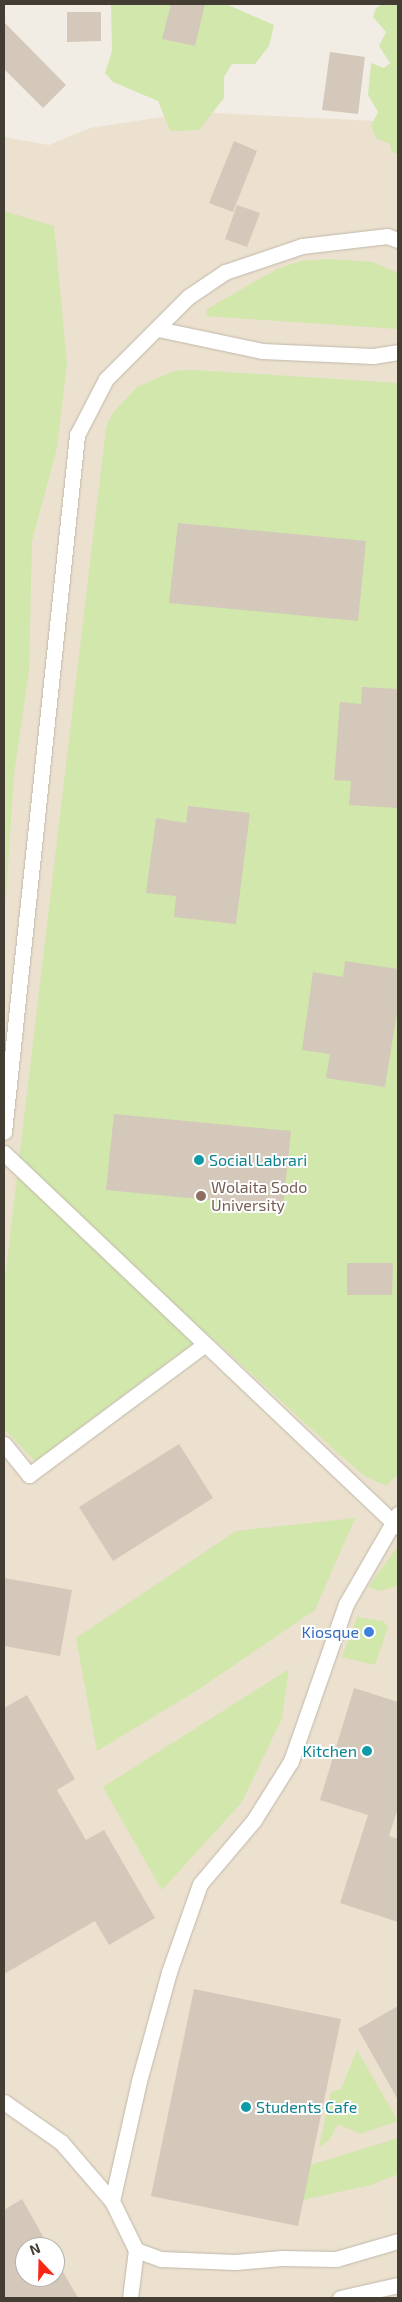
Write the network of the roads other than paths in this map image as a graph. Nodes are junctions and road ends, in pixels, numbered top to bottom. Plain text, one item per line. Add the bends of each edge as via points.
1 (398, 240) edge
2 (158, 329) junction
3 (398, 352) edge
4 (4, 1132) edge
5 (4, 1153) edge
6 (204, 1345) junction
7 (4, 1444) edge
8 (396, 1521) edge
9 (4, 2102) edge
10 (112, 2201) junction
11 (398, 2241) edge
12 (136, 2250) junction
13 (398, 2285) edge
14 (130, 2298) edge
15 (340, 2298) edge

1 - 2 lane via 387,236 302,246 248,263 225,272 188,297
2 - 3 lane via 262,351 373,356
2 - 4 lane via 106,379 76,435
5 - 6 lane
6 - 7 lane via 29,1475
6 - 8 lane
8 - 10 lane via 346,1604 291,1761 254,1820 200,1884 169,1972
9 - 10 lane via 62,2142
10 - 12 lane
11 - 12 lane via 336,2259 174,2261
12 - 14 lane
13 - 15 lane

